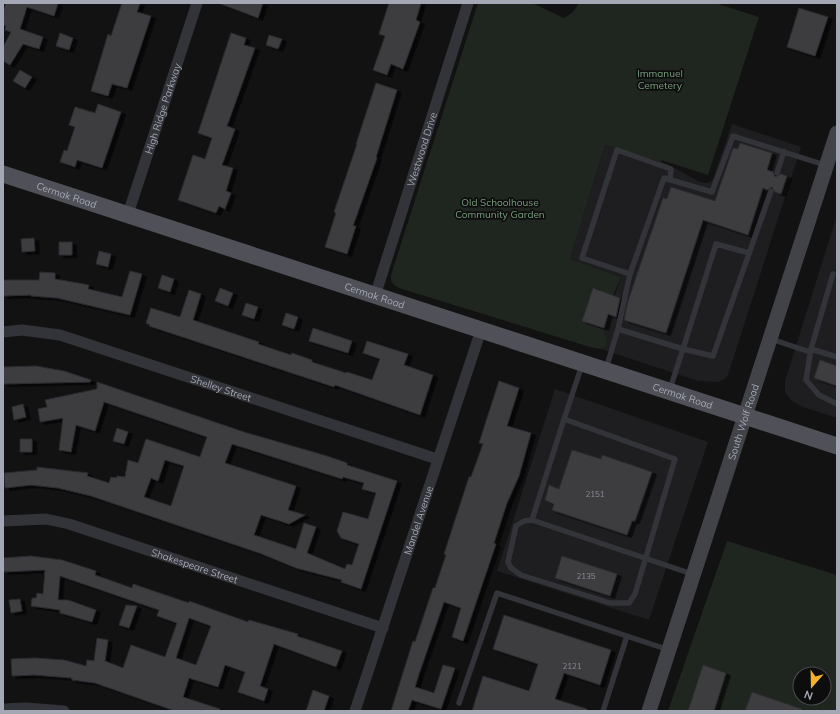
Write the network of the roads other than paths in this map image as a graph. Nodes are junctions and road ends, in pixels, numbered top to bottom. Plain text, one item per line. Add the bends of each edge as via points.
1 (197, 3) edge
2 (468, 3) edge
3 (837, 133) edge
4 (784, 151) junction
5 (826, 165) junction
6 (777, 173) dead end
7 (3, 174) edge
8 (670, 180) junction
9 (771, 191) dead end
10 (128, 214) junction
11 (749, 253) junction
12 (630, 274) junction
13 (833, 274) dead end
14 (375, 296) junction
15 (480, 330) junction
16 (618, 330) junction
17 (3, 332) edge
18 (771, 339) junction
19 (682, 349) junction
20 (811, 351) junction
21 (837, 357) edge
22 (583, 363) junction
23 (605, 371) junction
24 (669, 392) junction
25 (837, 404) edge
26 (746, 416) junction
27 (564, 419) junction
28 (837, 446) edge
29 (437, 459) junction
30 (532, 520) junction
31 (3, 521) edge
32 (646, 558) junction
33 (694, 574) junction
34 (383, 628) junction
35 (627, 636) junction
36 (669, 650) junction
37 (459, 703) dead end
38 (3, 709) edge
39 (64, 711) edge
40 (355, 711) edge
41 (603, 711) edge
42 (649, 711) edge

1 - 10 street, High Ridge Parkway
2 - 14 street, Westwood Drive
3 - 5 main road, South Wolf Road
4 - 5 lane
4 - 6 lane
4 - 8 lane via 733,136 712,192
5 - 18 main road, South Wolf Road
7 - 10 main road, Cermak Road
8 - 12 lane via 664,178
8 - 12 lane via 671,169 617,150 582,258
9 - 11 lane
10 - 14 main road, Cermak Road
11 - 19 lane via 713,356
11 - 19 lane via 716,244
12 - 16 lane
13 - 20 lane
14 - 15 main road, Cermak Road
15 - 22 main road, Cermak Road
15 - 29 street, Mandel Avenue
16 - 19 lane
16 - 23 lane
17 - 29 street, Shelley Street via 22,330 60,335
18 - 20 lane
18 - 26 main road, South Wolf Road
19 - 24 lane
20 - 21 lane
20 - 25 lane via 806,380 819,395
22 - 23 main road, Cermak Road
22 - 27 lane
23 - 24 main road, Cermak Road
24 - 26 main road, Cermak Road
26 - 28 main road, Cermak Road
26 - 33 main road, South Wolf Road
27 - 30 lane
27 - 32 lane via 675,459
29 - 34 street, Mandel Avenue
30 - 32 lane
30 - 32 lane via 516,526 511,541 508,562 521,575 610,603 629,603 635,594
31 - 34 street, Shakespeare Street via 41,519 69,524
32 - 33 lane
33 - 36 main road, South Wolf Road
34 - 40 street, Mandel Avenue
35 - 36 lane
35 - 37 lane via 496,594
35 - 41 lane
36 - 42 main road, South Wolf Road
38 - 39 street

